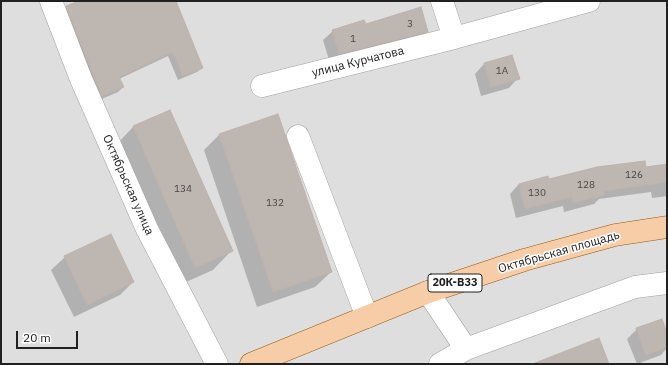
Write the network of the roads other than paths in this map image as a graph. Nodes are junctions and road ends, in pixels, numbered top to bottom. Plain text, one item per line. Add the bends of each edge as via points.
1 (51, 1) edge
2 (442, 1) edge
3 (589, 1) edge
4 (454, 38) junction
5 (262, 86) dead end
6 (298, 136) dead end
7 (667, 227) edge
8 (667, 282) edge
9 (428, 292) junction
10 (367, 317) junction
11 (466, 350) junction
12 (217, 364) edge
13 (251, 364) edge
14 (440, 364) edge

1 - 12 street, Октябрьская улица via 81,79 148,229
2 - 4 street
3 - 4 street, улица Курчатова
4 - 5 street, улица Курчатова
6 - 10 street
7 - 9 main road, Октябрьская площадь / 20К-В33 via 615,235 524,260
8 - 11 street via 635,286
9 - 10 main road, Октябрьская площадь / 20К-В33
9 - 11 street
10 - 13 main road, Октябрьская площадь / 20К-В33
11 - 14 street

